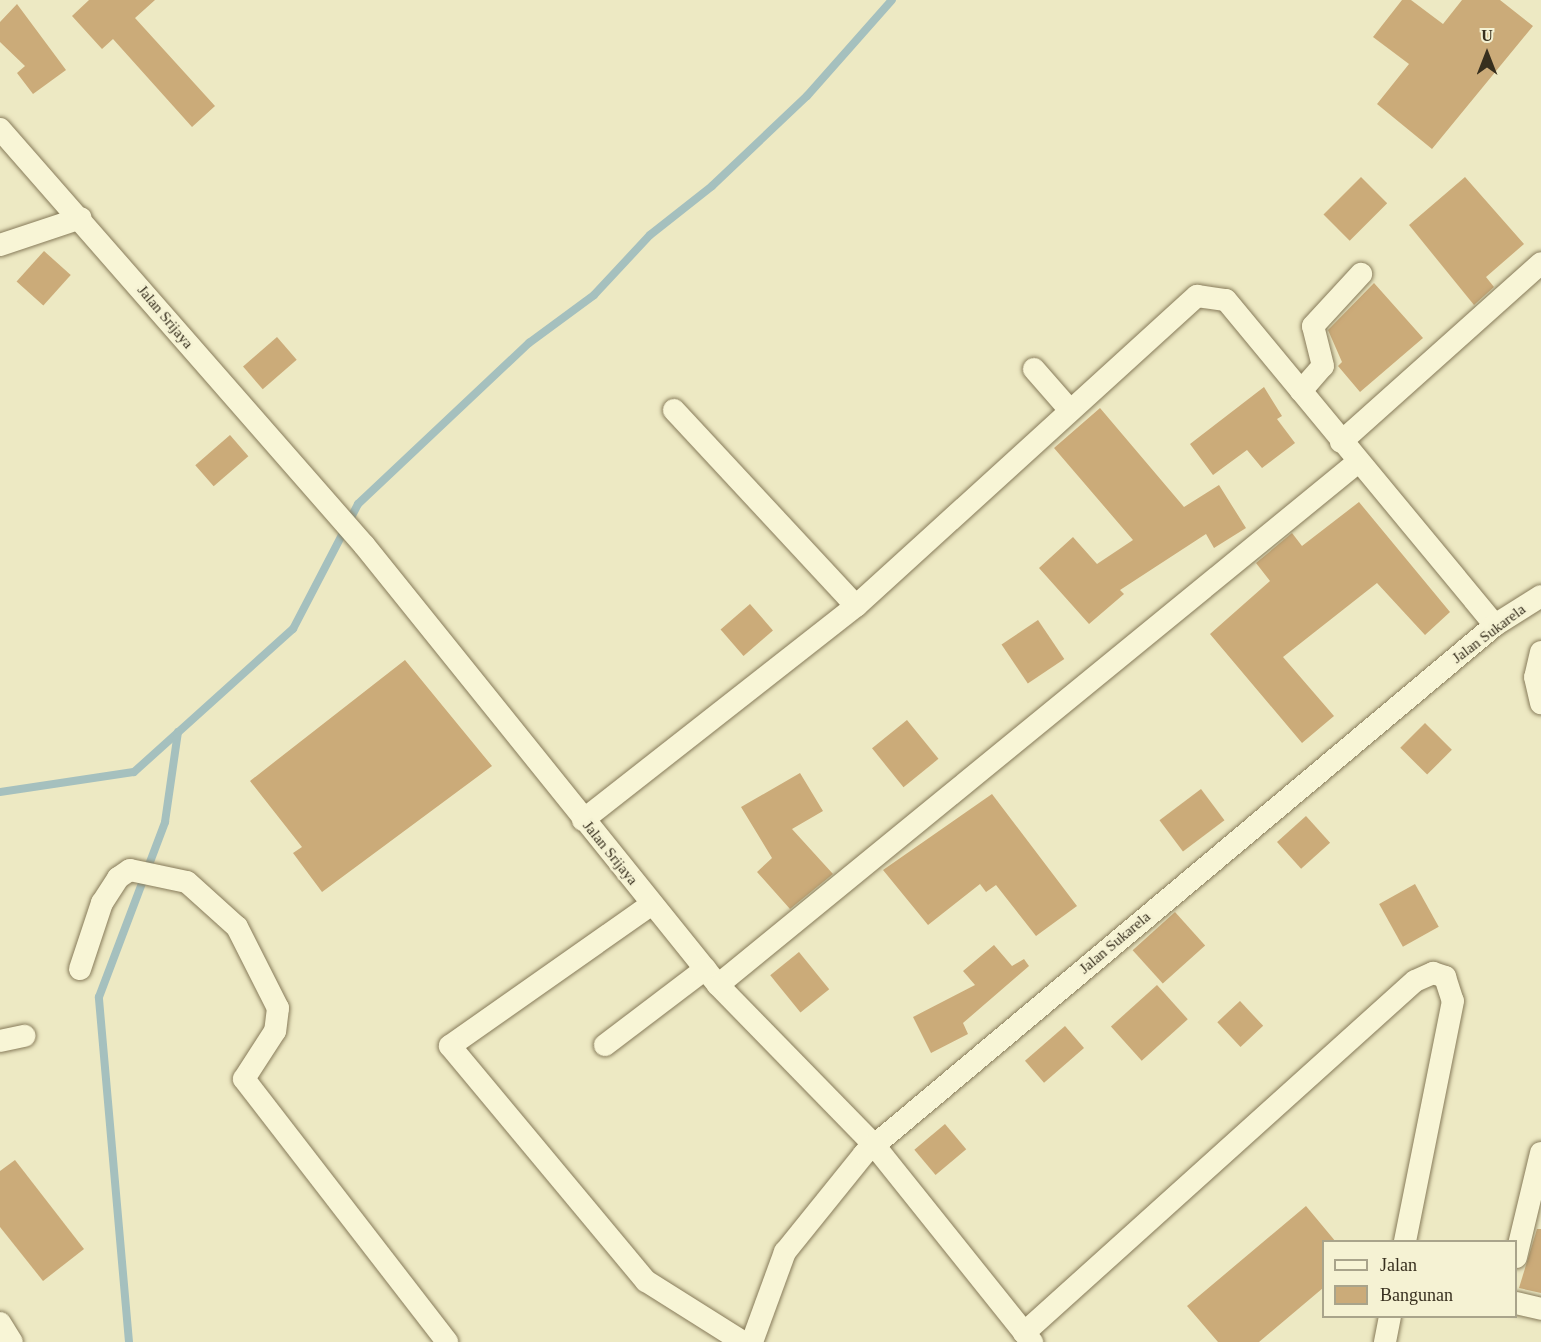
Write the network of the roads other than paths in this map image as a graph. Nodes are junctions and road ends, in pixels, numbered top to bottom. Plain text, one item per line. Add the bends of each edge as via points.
1 (0, 129) edge
2 (81, 218) junction
3 (0, 246) edge
4 (1541, 263) edge
5 (1361, 274) dead end
6 (1034, 369) dead end
7 (1301, 391) junction
8 (1070, 409) junction
9 (674, 410) dead end
10 (1341, 442) junction
11 (1358, 462) junction
12 (1541, 596) edge
13 (856, 606) junction
14 (1495, 625) junction
15 (1541, 652) edge
16 (1541, 703) edge
17 (583, 820) junction
18 (652, 904) junction
19 (80, 969) dead end
20 (711, 977) junction
21 (24, 1036) dead end
22 (0, 1041) edge
23 (605, 1046) dead end
24 (874, 1145) junction
25 (1541, 1153) edge
26 (1405, 1240) edge
27 (1517, 1249) edge
28 (1517, 1303) edge
29 (1541, 1309) edge
30 (1390, 1318) edge
31 (0, 1323) edge
32 (1028, 1338) edge
33 (12, 1342) edge
34 (447, 1342) edge
35 (743, 1342) edge
36 (752, 1342) edge
37 (1385, 1342) edge

1 - 2 street, Jalan Srijaya
2 - 3 street
2 - 17 street, Jalan Srijaya via 364,545
4 - 10 street
5 - 7 street via 1313,326 1323,366
6 - 8 street
7 - 8 street via 1226,300 1212,294 1197,296
7 - 10 street
8 - 13 street
9 - 13 street
10 - 11 street
11 - 14 street
11 - 20 street
12 - 14 street, Jalan Sukarela
13 - 17 street
14 - 24 street, Jalan Sukarela
15 - 16 street via 1535,677
17 - 18 street, Jalan Srijaya
18 - 20 street, Jalan Srijaya
18 - 35 street via 450,1046 646,1281
19 - 34 street via 102,903 118,878 130,870 187,882 237,927 278,1008 275,1031 244,1079
20 - 23 street
20 - 24 street, Jalan Srijaya
21 - 22 street
24 - 32 street, Jalan Srijaya
24 - 36 street, Jalan Sukarela via 836,1184 785,1252
25 - 27 street
26 - 32 street via 1453,1001 1445,977 1433,973 1415,981
28 - 29 street
30 - 37 street
31 - 33 street

